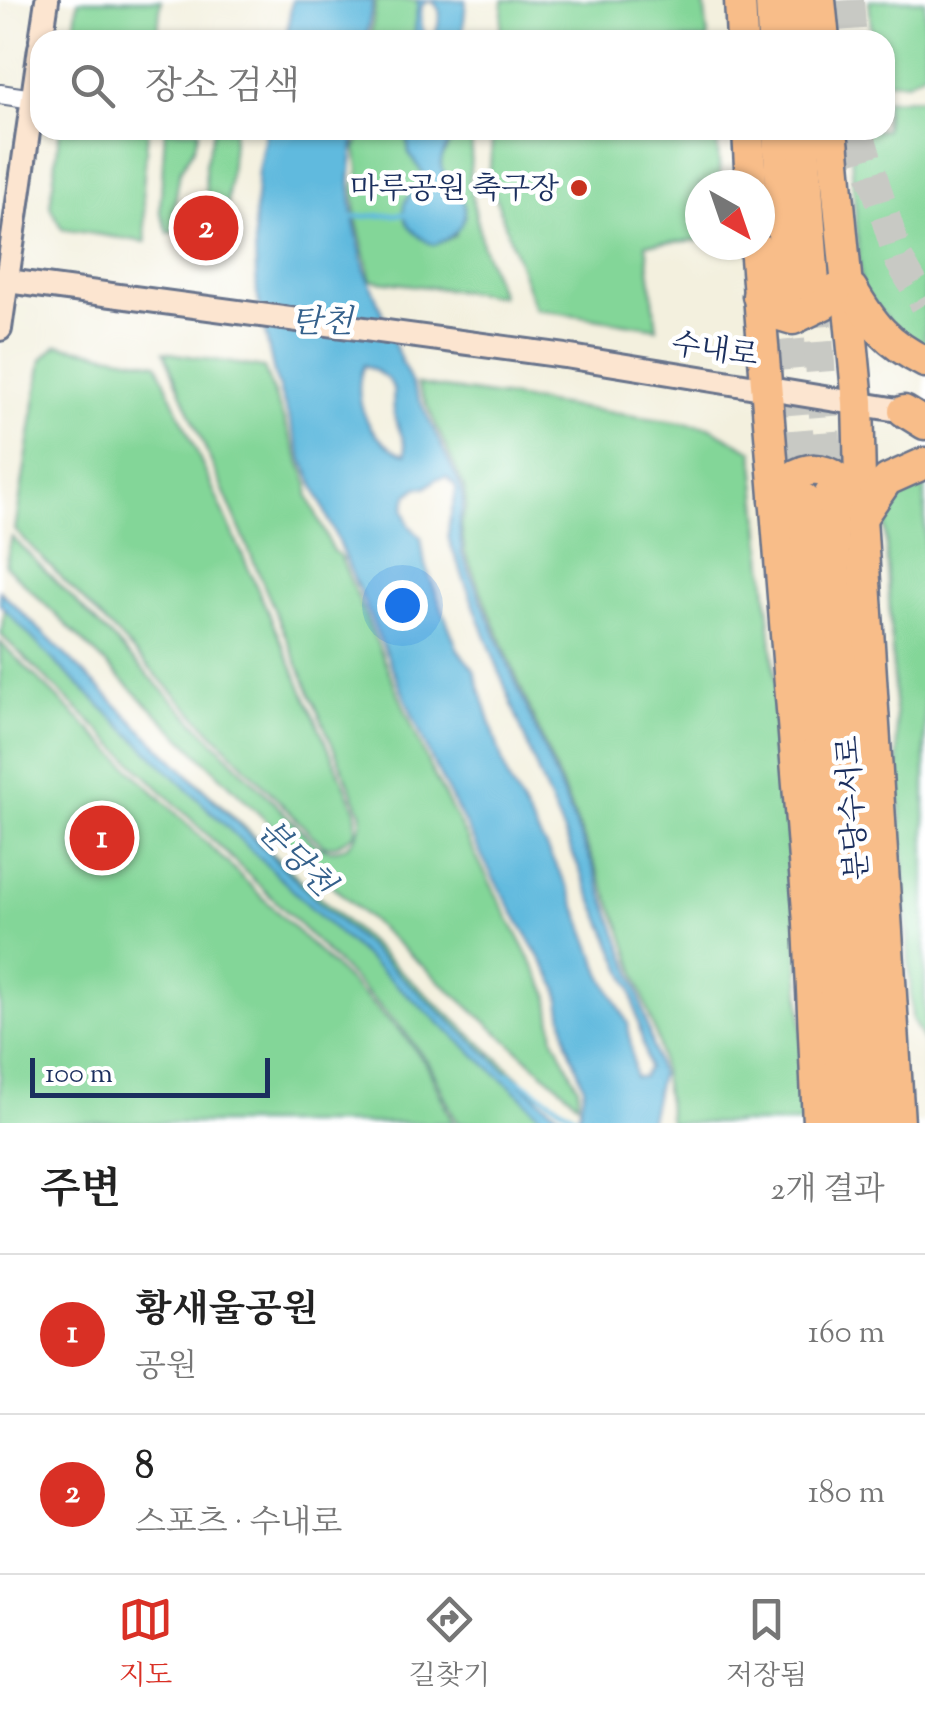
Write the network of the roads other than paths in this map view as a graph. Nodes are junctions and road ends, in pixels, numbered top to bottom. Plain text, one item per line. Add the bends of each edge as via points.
1 (47, 0) edge
2 (740, 0) edge
3 (771, 0) edge
4 (794, 0) edge
5 (820, 0) edge
6 (42, 30) edge
7 (742, 30) edge
8 (772, 30) edge
9 (796, 30) edge
10 (823, 30) edge
11 (0, 94) edge
12 (30, 99) edge
13 (30, 117) edge
14 (749, 140) edge
15 (778, 140) edge
16 (802, 140) edge
17 (833, 140) edge
18 (750, 170) edge
19 (764, 260) edge
20 (846, 278) junction
21 (3, 280) edge
22 (786, 296) junction
23 (0, 329) edge
24 (925, 362) edge
25 (766, 386) junction
26 (858, 402) junction
27 (918, 416) edge
28 (925, 464) edge
29 (803, 498) junction
30 (862, 518) junction
31 (818, 1123) edge
32 (844, 1123) edge
33 (871, 1123) edge
34 (899, 1123) edge

1 - 6 main road
2 - 7 highway
3 - 8 highway
4 - 9 highway
5 - 10 highway
11 - 12 street
13 - 21 main road
14 - 18 highway
15 - 22 highway
16 - 22 highway
17 - 20 highway
19 - 22 highway
20 - 22 highway via 824,304 800,318 782,318
20 - 24 highway via 875,327
20 - 26 highway
21 - 23 main road
21 - 25 main road, 수내로
22 - 25 highway
25 - 26 main road, 수내로
25 - 29 highway
26 - 27 main road, 수내로
26 - 30 highway
28 - 30 highway via 888,480
29 - 30 highway via 788,478 822,471 846,484
29 - 31 highway
29 - 32 highway, 분당수서로
29 - 33 highway, 분당수서로
30 - 34 highway

